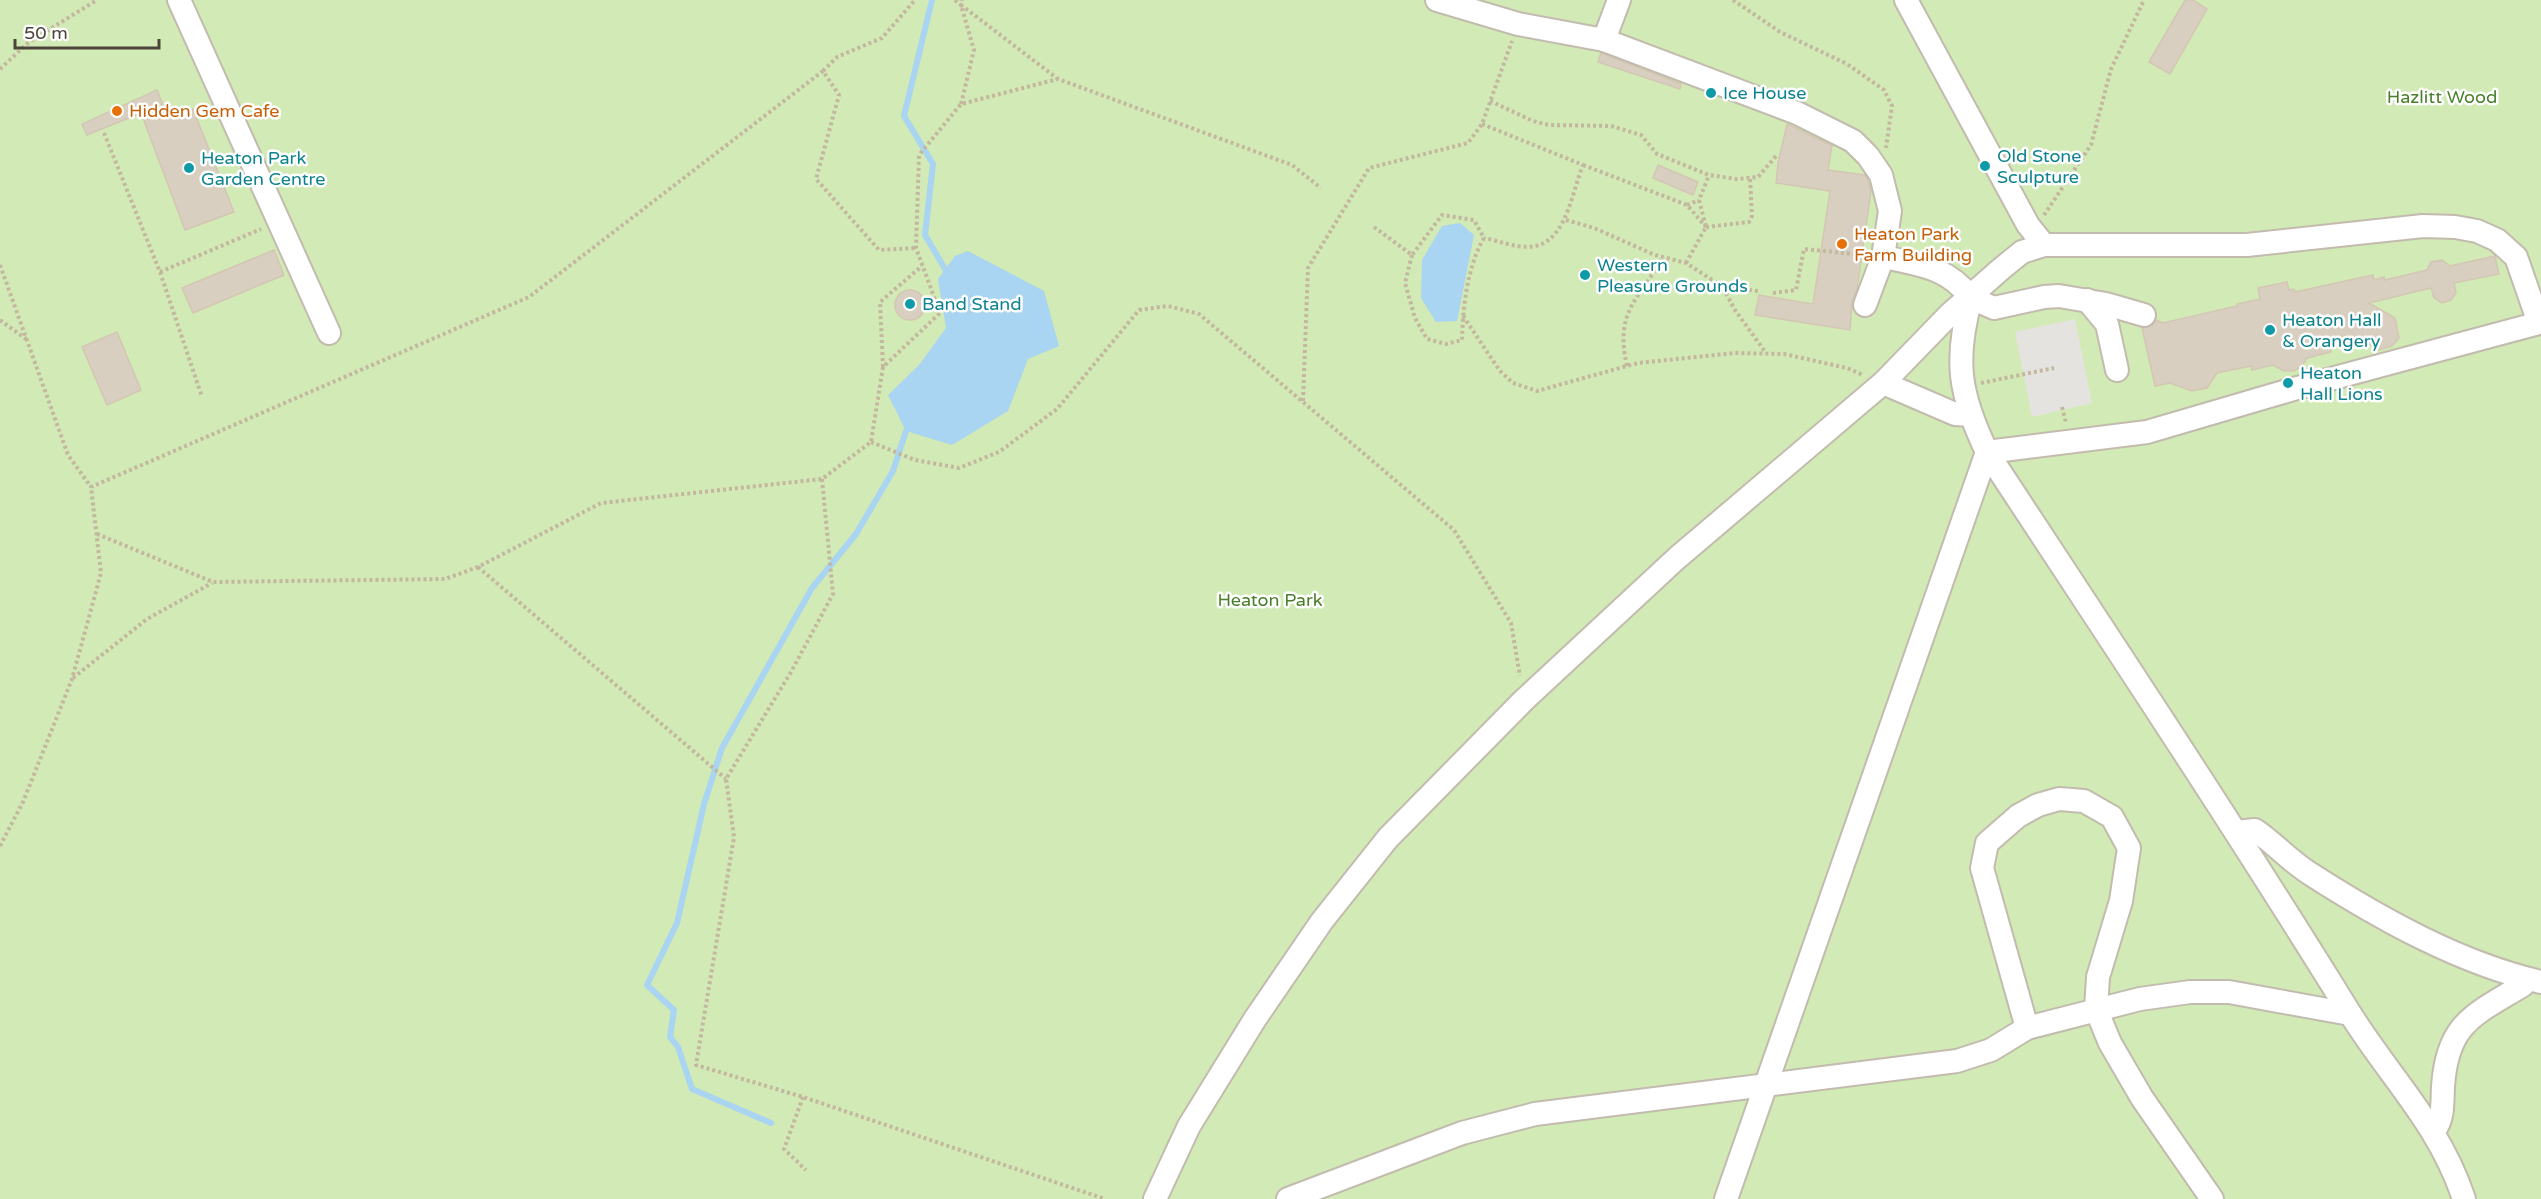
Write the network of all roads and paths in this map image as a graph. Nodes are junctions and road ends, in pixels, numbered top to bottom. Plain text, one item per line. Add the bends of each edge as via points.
1 (98, 0) edge
2 (179, 0) edge
3 (915, 0) edge
4 (955, 0) edge
5 (1437, 0) edge
6 (1619, 0) edge
7 (1733, 0) edge
8 (1905, 0) edge
9 (2144, 0) edge
10 (961, 2) edge
11 (1518, 24) junction
12 (1604, 40) junction
13 (0, 69) edge
14 (823, 71) junction
15 (1058, 79) junction
16 (1490, 101) junction
17 (961, 104) junction
18 (1482, 124) junction
19 (104, 133) dead end
20 (1776, 156) dead end
21 (1583, 165) junction
22 (1709, 175) junction
23 (1881, 175) junction
24 (1750, 178) junction
25 (1321, 188) dead end
26 (1700, 200) junction
27 (1687, 205) junction
28 (1566, 220) junction
29 (279, 221) junction
30 (2028, 225) junction
31 (1374, 227) dead end
32 (1706, 227) junction
33 (1484, 238) junction
34 (2044, 245) junction
35 (916, 248) junction
36 (1412, 255) junction
37 (1663, 256) junction
38 (1882, 256) junction
39 (1686, 263) junction
40 (0, 265) edge
41 (922, 266) junction
42 (160, 272) junction
43 (1723, 287) junction
44 (1758, 291) dead end
45 (1773, 293) dead end
46 (1971, 298) junction
47 (2087, 300) junction
48 (1864, 305) dead end
49 (2144, 315) dead end
50 (1463, 316) junction
51 (0, 320) edge
52 (329, 333) dead end
53 (27, 339) junction
54 (1766, 353) junction
55 (1627, 366) junction
56 (884, 367) junction
57 (2054, 368) dead end
58 (2117, 370) dead end
59 (1883, 383) junction
60 (1978, 384) dead end
61 (202, 397) dead end
62 (1303, 402) junction
63 (2062, 406) dead end
64 (1969, 415) junction
65 (2065, 419) dead end
66 (871, 442) junction
67 (1987, 452) junction
68 (822, 478) junction
69 (91, 487) junction
70 (97, 534) junction
71 (478, 567) junction
72 (213, 582) junction
73 (72, 679) junction
74 (1524, 700) junction
75 (725, 779) junction
76 (2237, 832) junction
77 (0, 846) edge
78 (2535, 980) edge
79 (2096, 1009) junction
80 (2350, 1014) junction
81 (2027, 1028) junction
82 (1764, 1085) junction
83 (803, 1097) junction
84 (2434, 1131) junction
85 (806, 1170) dead end
86 (1105, 1199) edge
87 (1155, 1199) edge
88 (1288, 1199) edge
89 (1726, 1199) edge
90 (2212, 1199) edge
91 (2464, 1199) edge

1 - 13 path via 29,42
2 - 29 lane
3 - 14 path via 882,38 837,57
4 - 10 path
5 - 11 lane
6 - 12 lane
7 - 23 path via 1780,32 1847,64 1884,90 1892,106
8 - 30 lane
9 - 30 path via 2111,69 2091,145 2044,215
10 - 15 path
10 - 17 path via 974,50
11 - 12 lane
11 - 16 path
12 - 23 lane via 1826,125 1853,141
14 - 35 path via 839,95 816,179 879,250
14 - 69 path via 529,297
15 - 17 path
15 - 25 path via 1292,165
16 - 18 path
16 - 22 path via 1541,123 1611,126 1641,135 1657,154
17 - 35 path via 918,155
18 - 21 path
18 - 62 path via 1468,143 1369,168 1308,268
19 - 42 path
20 - 24 path via 1758,177
21 - 27 path
21 - 28 path
22 - 24 path
22 - 26 path
23 - 38 lane via 1890,211
24 - 32 path via 1749,222
26 - 27 path
26 - 32 path
27 - 32 path
28 - 33 path via 1551,238 1539,245
28 - 37 path
29 - 42 path
29 - 52 lane
30 - 34 lane
31 - 36 path
32 - 39 path
33 - 36 path via 1474,220 1442,215
33 - 50 path via 1476,251
34 - 46 lane via 2022,252
34 - 67 lane via 2247,245 2423,226 2455,227 2497,240 2516,257 2539,323 2147,432
35 - 41 path
36 - 50 path via 1405,283 1415,318 1427,339 1446,344 1462,340
37 - 39 path
37 - 55 path via 1629,306 1623,347
38 - 45 path via 1804,249 1796,290
38 - 46 lane via 1948,275
38 - 48 lane
39 - 43 path
40 - 53 path
41 - 56 path via 880,302
41 - 56 path via 940,313
42 - 61 path
43 - 44 path
43 - 54 path
46 - 47 lane via 1994,308 2044,297
46 - 59 lane via 1950,314
46 - 64 lane via 1960,355
47 - 49 lane
47 - 58 lane via 2107,324
50 - 55 path via 1500,371 1513,383 1537,391
51 - 53 path
53 - 69 path via 68,455
54 - 55 path via 1687,357
54 - 59 path via 1847,368
56 - 66 path
57 - 60 path
59 - 64 lane via 1955,414
59 - 74 lane via 1677,558
62 - 66 path via 1199,314 1168,306 1139,310 1057,410 999,452 959,468 915,460
62 - 74 path via 1454,530 1511,623
63 - 65 path
64 - 67 lane
66 - 68 path
67 - 76 lane
67 - 82 lane
68 - 71 path via 601,503
68 - 75 path via 833,594 791,672
69 - 70 path
70 - 72 path
70 - 73 path via 101,573
71 - 72 path via 445,579
71 - 75 path
72 - 73 path via 147,619
73 - 77 path via 23,802
74 - 87 lane via 1388,838 1322,921 1189,1126
75 - 83 path via 734,837 696,1065
76 - 78 lane via 2254,830 2307,872 2408,929 2462,955
76 - 80 lane
78 - 84 lane via 2478,1010 2455,1037 2447,1056 2441,1122
79 - 80 lane via 2190,992 2229,992
79 - 81 lane
79 - 81 lane via 2098,976 2121,901 2129,848 2112,817 2084,801 2058,799 2018,816 2001,829 1987,843 1982,868
79 - 90 lane via 2110,1043 2142,1098
80 - 84 lane
81 - 82 lane via 1990,1050 1957,1061
82 - 88 lane via 1535,1114 1462,1133
82 - 89 lane
83 - 85 path via 784,1149
83 - 86 path
84 - 91 lane

